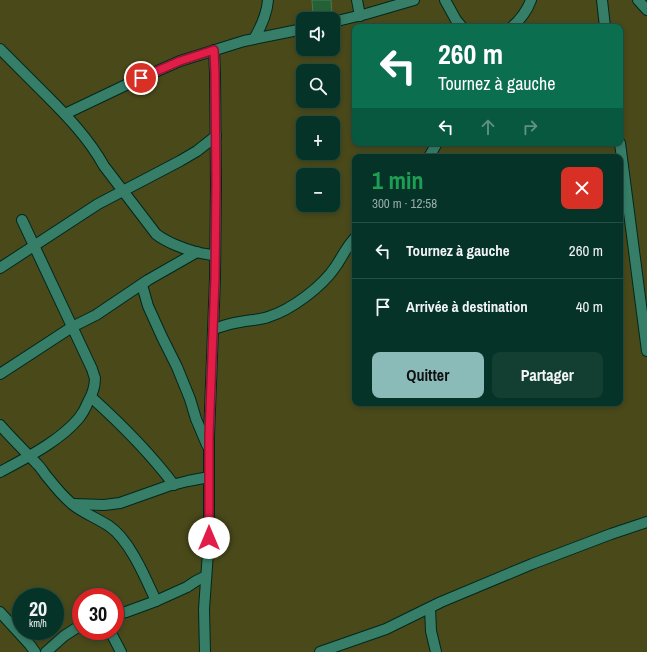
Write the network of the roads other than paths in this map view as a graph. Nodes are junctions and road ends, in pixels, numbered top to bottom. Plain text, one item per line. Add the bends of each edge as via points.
1 (268, 0) edge
2 (357, 0) edge
3 (414, 0) edge
4 (445, 0) edge
5 (531, 0) edge
6 (602, 0) edge
7 (638, 0) edge
8 (647, 10) edge
9 (360, 16) junction
10 (340, 20) edge
11 (459, 24) edge
12 (515, 24) edge
13 (605, 24) edge
14 (296, 30) edge
15 (254, 39) junction
16 (0, 49) edge
17 (214, 50) junction
18 (65, 114) junction
19 (216, 136) junction
20 (623, 166) edge
21 (122, 191) junction
22 (22, 220) dead end
23 (352, 242) edge
24 (34, 246) junction
25 (197, 252) junction
26 (215, 256) junction
27 (0, 268) edge
28 (142, 285) junction
29 (72, 327) junction
30 (214, 329) junction
31 (647, 351) edge
32 (0, 374) edge
33 (91, 397) junction
34 (0, 425) edge
35 (209, 449) junction
36 (29, 456) junction
37 (0, 472) edge
38 (209, 478) junction
39 (174, 485) junction
40 (73, 504) junction
41 (647, 522) edge
42 (206, 576) junction
43 (156, 601) junction
44 (430, 608) junction
45 (0, 612) edge
46 (124, 612) edge
47 (72, 631) edge
48 (115, 640) edge
49 (35, 652) edge
50 (46, 652) edge
51 (121, 652) edge
52 (204, 652) edge
53 (320, 652) edge
54 (436, 652) edge

1 - 15 street via 262,23
2 - 9 street
3 - 9 street
4 - 11 street
5 - 12 street
6 - 13 street
7 - 8 street
9 - 10 street
14 - 15 street
15 - 17 street
16 - 18 street
17 - 18 street via 180,61
17 - 19 street
18 - 21 street via 89,143
19 - 21 street via 180,161
19 - 26 street
20 - 31 street
21 - 24 street
21 - 25 street via 156,234
22 - 24 street
23 - 30 street via 329,275 296,303 268,317 226,324
24 - 27 street
24 - 29 street
25 - 26 street
25 - 28 street
26 - 30 street
28 - 29 street via 96,315
28 - 35 street via 148,306 177,367
29 - 32 street
29 - 33 street via 95,378
30 - 35 street
33 - 36 street via 80,417 71,426
33 - 39 street via 162,469
34 - 36 street
35 - 38 street
36 - 37 street
36 - 40 street
38 - 39 street
38 - 42 street
39 - 40 street via 120,502 104,505
40 - 43 street via 118,534 133,555
41 - 44 street via 532,564
42 - 43 street
42 - 52 street
43 - 46 street
44 - 53 street via 386,629
44 - 54 street via 430,631
45 - 49 street
47 - 50 street
48 - 51 street

